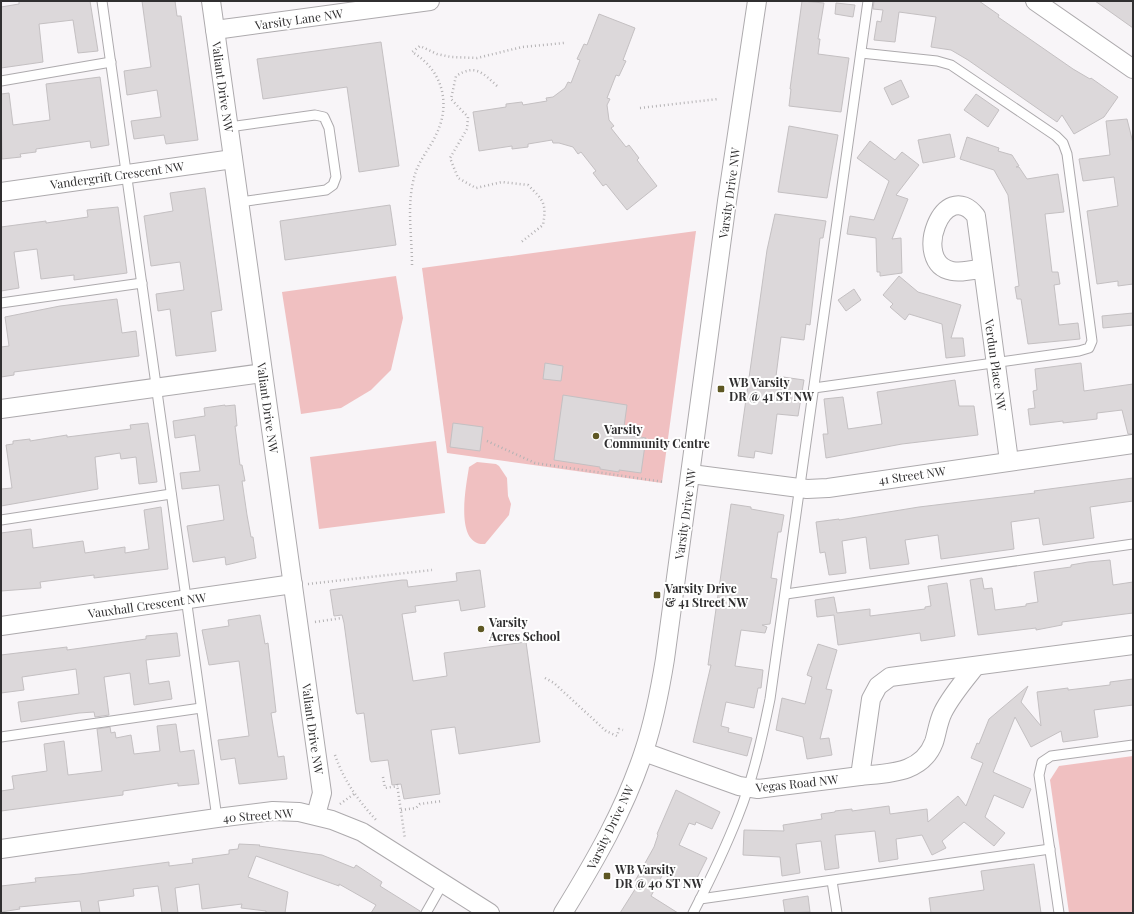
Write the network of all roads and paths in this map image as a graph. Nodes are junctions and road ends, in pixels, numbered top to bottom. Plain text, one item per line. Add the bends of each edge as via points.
1 (102, 1) edge
2 (211, 1) edge
3 (430, 1) edge
4 (757, 1) edge
5 (868, 1) edge
6 (1035, 1) edge
7 (215, 30) junction
8 (564, 43) dead end
9 (861, 53) junction
10 (111, 62) junction
11 (1133, 69) edge
12 (1, 81) edge
13 (497, 86) dead end
14 (718, 98) dead end
15 (640, 108) dead end
16 (229, 127) junction
17 (233, 159) junction
18 (127, 174) junction
19 (1, 192) edge
20 (240, 202) junction
21 (520, 243) dead end
22 (412, 265) dead end
23 (983, 268) dead end
24 (142, 283) junction
25 (1, 303) edge
26 (996, 363) junction
27 (263, 373) junction
28 (156, 388) junction
29 (814, 388) junction
30 (1, 409) edge
31 (487, 441) dead end
32 (1133, 444) edge
33 (1009, 461) junction
34 (691, 474) junction
35 (664, 482) dead end
36 (799, 488) junction
37 (171, 494) junction
38 (1, 520) edge
39 (1133, 544) edge
40 (432, 570) dead end
41 (300, 584) junction
42 (786, 594) junction
43 (185, 600) junction
44 (342, 618) dead end
45 (313, 622) dead end
46 (1, 626) edge
47 (1133, 644) edge
48 (975, 667) junction
49 (545, 678) dead end
50 (201, 708) junction
51 (623, 730) dead end
52 (1, 736) edge
53 (1133, 745) edge
54 (333, 752) dead end
55 (644, 752) junction
56 (860, 776) junction
57 (383, 777) dead end
58 (748, 788) junction
59 (354, 794) junction
60 (442, 801) dead end
61 (340, 804) dead end
62 (401, 810) junction
63 (316, 815) junction
64 (216, 818) junction
65 (380, 825) dead end
66 (405, 842) dead end
67 (1, 849) edge
68 (1050, 849) junction
69 (832, 880) junction
70 (443, 883) junction
71 (700, 899) junction
72 (426, 913) edge
73 (490, 913) edge
74 (563, 913) edge
75 (693, 913) edge
76 (837, 913) edge
77 (1059, 913) edge

1 - 10 lane
2 - 7 street, Valiant Drive NW
3 - 7 street, Varsity Lane NW
4 - 34 street, Varsity Drive NW via 727,201
5 - 9 lane
6 - 11 street
7 - 16 street, Valiant Drive NW
8 - 22 path via 522,46 476,58 451,57 420,46 412,52 432,69 444,96 442,120 437,135 415,173 412,188 409,215
9 - 26 lane via 937,61 951,65 1050,132 1062,143 1067,154 1092,341 1089,348 1079,351
9 - 29 lane
10 - 12 lane
10 - 18 lane
13 - 21 path via 481,71 466,70 456,76 451,99 468,116 467,129 450,158 458,178 476,188 502,182 528,185 540,197 546,209 543,225
14 - 15 path
16 - 17 street, Valiant Drive NW
16 - 20 lane via 315,115 324,117 329,128 336,177 333,185 326,190
17 - 18 street, Vandergrift Crescent NW
17 - 20 street, Valiant Drive NW
18 - 19 street, Vandergrift Crescent NW
18 - 24 lane
20 - 27 street, Valiant Drive NW
23 - 26 street, Verdun Place NW
24 - 25 lane
24 - 28 lane
26 - 29 lane
26 - 33 street, Verdun Place NW
27 - 28 street
27 - 41 street, Valiant Drive NW
28 - 30 street
28 - 37 lane
29 - 36 lane
31 - 35 path via 535,463
32 - 33 street, 41 Street NW
33 - 36 street, 41 Street NW via 828,488
34 - 36 street, 41 Street NW
34 - 55 street, Varsity Drive NW via 665,659
36 - 42 lane
37 - 38 lane
37 - 43 lane
39 - 42 lane
40 - 41 path
41 - 43 street, Vauxhall Crescent NW
41 - 63 street, Valiant Drive NW via 322,793
42 - 58 lane via 770,699
43 - 46 street, Vauxhall Crescent NW
43 - 50 lane
44 - 45 path
47 - 48 street
48 - 56 street, Vegas Road NW via 952,696 942,714 933,744 919,763 901,771
48 - 56 street via 890,677 878,686 871,699
49 - 51 path via 554,683 606,731 617,736 619,729
50 - 52 lane
50 - 64 lane
53 - 68 lane via 1051,756 1042,762 1039,769
54 - 59 path
55 - 58 street, Vegas Road NW
55 - 74 street, Varsity Drive NW via 624,804 602,848
56 - 58 street, Vegas Road NW via 765,790
57 - 62 path via 385,788 398,785
58 - 71 lane
59 - 61 path
59 - 65 path
60 - 62 path
62 - 66 path
63 - 64 street, 40 Street NW via 273,811
63 - 70 street, 40 Street NW via 362,832
64 - 67 street, 40 Street NW
68 - 69 lane
68 - 77 lane
69 - 71 lane
69 - 76 lane
70 - 72 lane
70 - 73 street, 40 Street NW
71 - 75 lane

